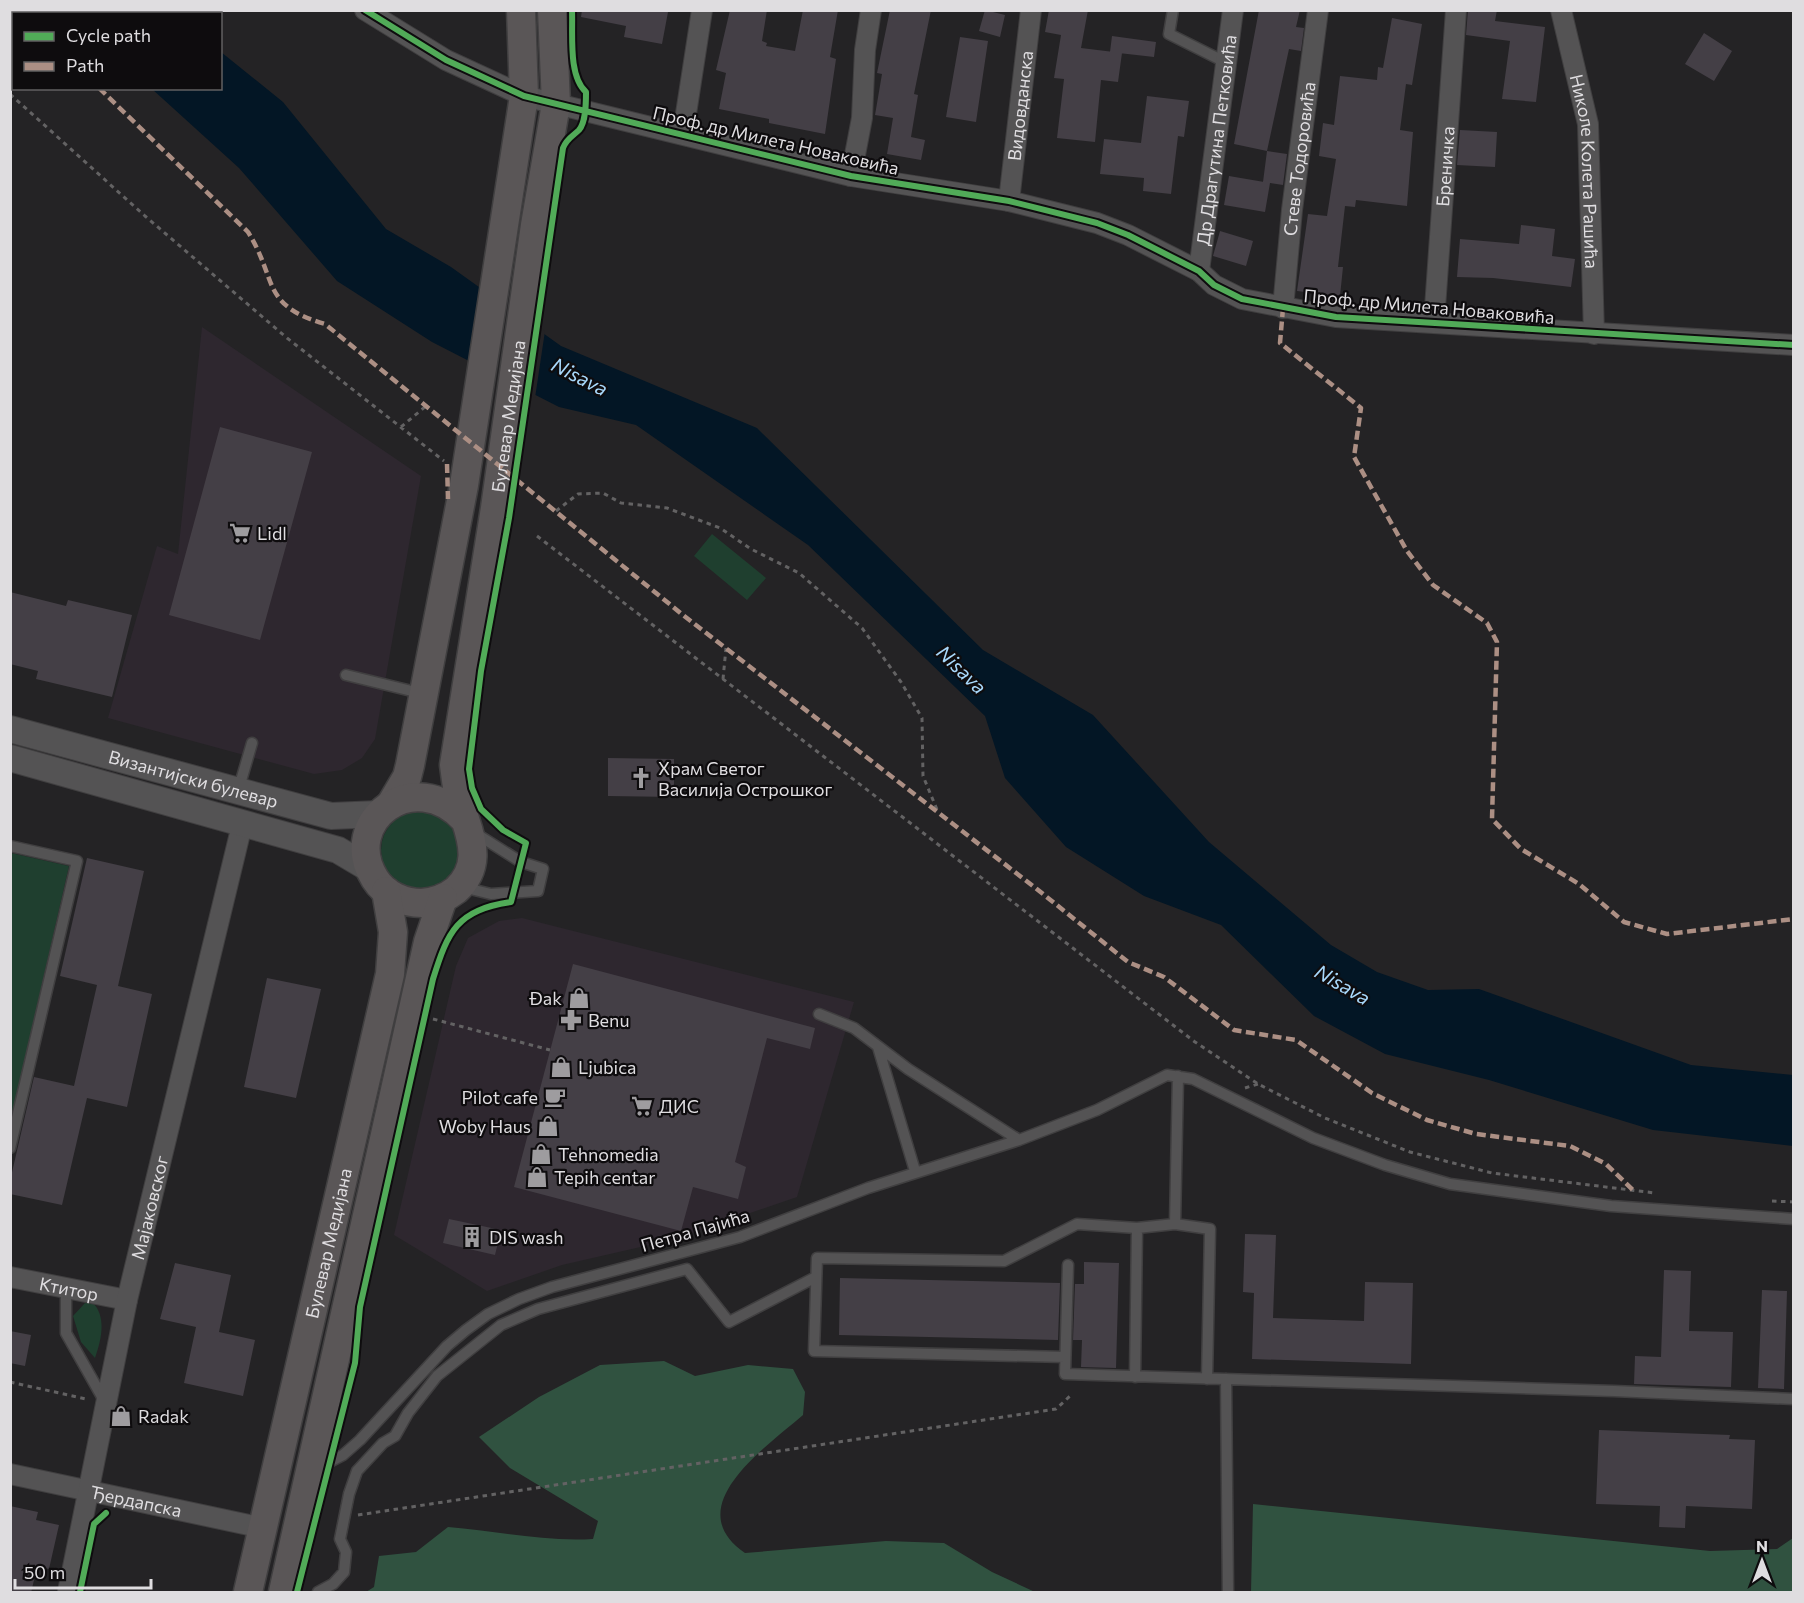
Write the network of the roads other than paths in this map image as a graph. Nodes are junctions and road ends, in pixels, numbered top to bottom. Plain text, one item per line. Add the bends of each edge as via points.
1 (365, 10) edge
2 (521, 10) edge
3 (552, 10) edge
4 (702, 10) edge
5 (871, 10) edge
6 (1031, 10) edge
7 (1173, 10) edge
8 (1233, 10) edge
9 (1318, 10) edge
10 (1456, 10) edge
11 (1561, 10) edge
12 (1227, 63) junction
13 (524, 96) junction
14 (556, 104) junction
15 (683, 133) junction
16 (851, 176) junction
17 (1009, 201) junction
18 (1199, 271) junction
19 (1283, 308) junction
20 (1434, 322) junction
21 (1594, 334) junction
22 (1794, 345) edge
23 (346, 675) dead end
24 (424, 694) junction
25 (10, 729) edge
26 (252, 743) dead end
27 (10, 758) edge
28 (238, 792) junction
29 (385, 809) junction
30 (242, 825) junction
31 (468, 825) junction
32 (10, 846) edge
33 (378, 880) junction
34 (451, 892) junction
35 (819, 1014) dead end
36 (878, 1047) junction
37 (1178, 1076) junction
38 (1019, 1140) junction
39 (10, 1148) edge
40 (915, 1172) junction
41 (1794, 1219) edge
42 (1175, 1224) junction
43 (1137, 1228) junction
44 (1068, 1265) dead end
45 (10, 1277) edge
46 (816, 1277) junction
47 (66, 1289) junction
48 (127, 1300) junction
49 (1065, 1357) junction
50 (1135, 1377) junction
51 (1208, 1379) junction
52 (1226, 1379) junction
53 (1794, 1400) edge
54 (105, 1403) junction
55 (311, 1472) junction
56 (10, 1474) edge
57 (88, 1490) junction
58 (263, 1528) junction
59 (68, 1593) edge
60 (248, 1593) edge
61 (283, 1593) edge
62 (318, 1593) edge
63 (1228, 1593) edge

1 - 13 street via 446,60
2 - 13 main road, Булевар Медијана
3 - 14 main road, Булевар Медијана
4 - 15 street
5 - 16 street via 862,118
6 - 17 street, Видовданска
7 - 12 lane via 1169,34
8 - 12 street, Др Драгутина Петковића
9 - 19 street, Стеве Тодоровића
10 - 20 street, Бреничка
11 - 21 street, Николе Колета Рашића via 1588,124
12 - 18 street, Др Драгутина Петковића
13 - 14 street, Проф. др Милета Новаковића
13 - 24 main road, Булевар Медијана via 508,203 455,475
14 - 15 street, Проф. др Милета Новаковића
14 - 31 main road, Булевар Медијана via 454,765
15 - 16 street, Проф. др Милета Новаковића
16 - 17 street, Проф. др Милета Новаковића
17 - 18 street, Проф. др Милета Новаковића via 1128,235
18 - 19 street, Проф. др Милета Новаковића via 1214,285 1242,299
19 - 20 street, Проф. др Милета Новаковића via 1336,317
20 - 21 street, Проф. др Милета Новаковића
21 - 22 street, Проф. др Милета Новаковића
23 - 24 lane
24 - 29 main road, Булевар Медијана via 407,777
25 - 28 street, Византијски булевар
26 - 28 lane
27 - 30 street, Византијски булевар
28 - 29 street, Византијски булевар via 331,816
29 - 31 main road via 406,798 439,799 454,807
29 - 33 main road, Булевар Медијана via 371,826 367,840
30 - 33 street, Византијски булевар via 338,850
30 - 48 street, Мајаковског
31 - 34 main road, Булевар Медијана via 474,854 471,866
31 - 34 lane via 521,862 543,869 538,891
32 - 39 lane via 77,861
33 - 34 main road via 413,903
33 - 58 main road, Булевар Медијана via 393,932 390,975
34 - 55 main road, Булевар Медијана via 428,942
35 - 36 lane via 854,1028
36 - 38 lane
36 - 40 lane
37 - 38 lane, Петра Пајића via 1167,1075 1097,1110
37 - 41 lane via 1206,1084 1313,1138 1450,1184 1611,1206
37 - 42 lane
38 - 40 lane, Петра Пајића
40 - 55 lane, Петра Пајића via 740,1236 552,1287 488,1314 447,1346 343,1455
42 - 43 lane
42 - 51 lane via 1210,1229
43 - 46 lane via 1077,1224 1004,1261 817,1258
43 - 50 lane
44 - 49 lane
45 - 47 street, Ктитор
46 - 49 lane via 814,1351
46 - 62 lane via 729,1322 687,1269 538,1310 501,1326 437,1376 395,1436 357,1471 339,1539 346,1552 344,1572
47 - 48 street, Ктитор
47 - 54 lane via 66,1333
48 - 54 street, Мајаковског
49 - 50 lane via 1065,1374
50 - 51 lane
51 - 52 lane
52 - 53 lane
52 - 63 lane
54 - 57 street, Мајаковског
55 - 61 main road, Булевар Медијана
56 - 57 street, Ђердапска
57 - 58 street, Ђердапска
57 - 59 street, Мајаковског
58 - 60 main road, Булевар Медијана

